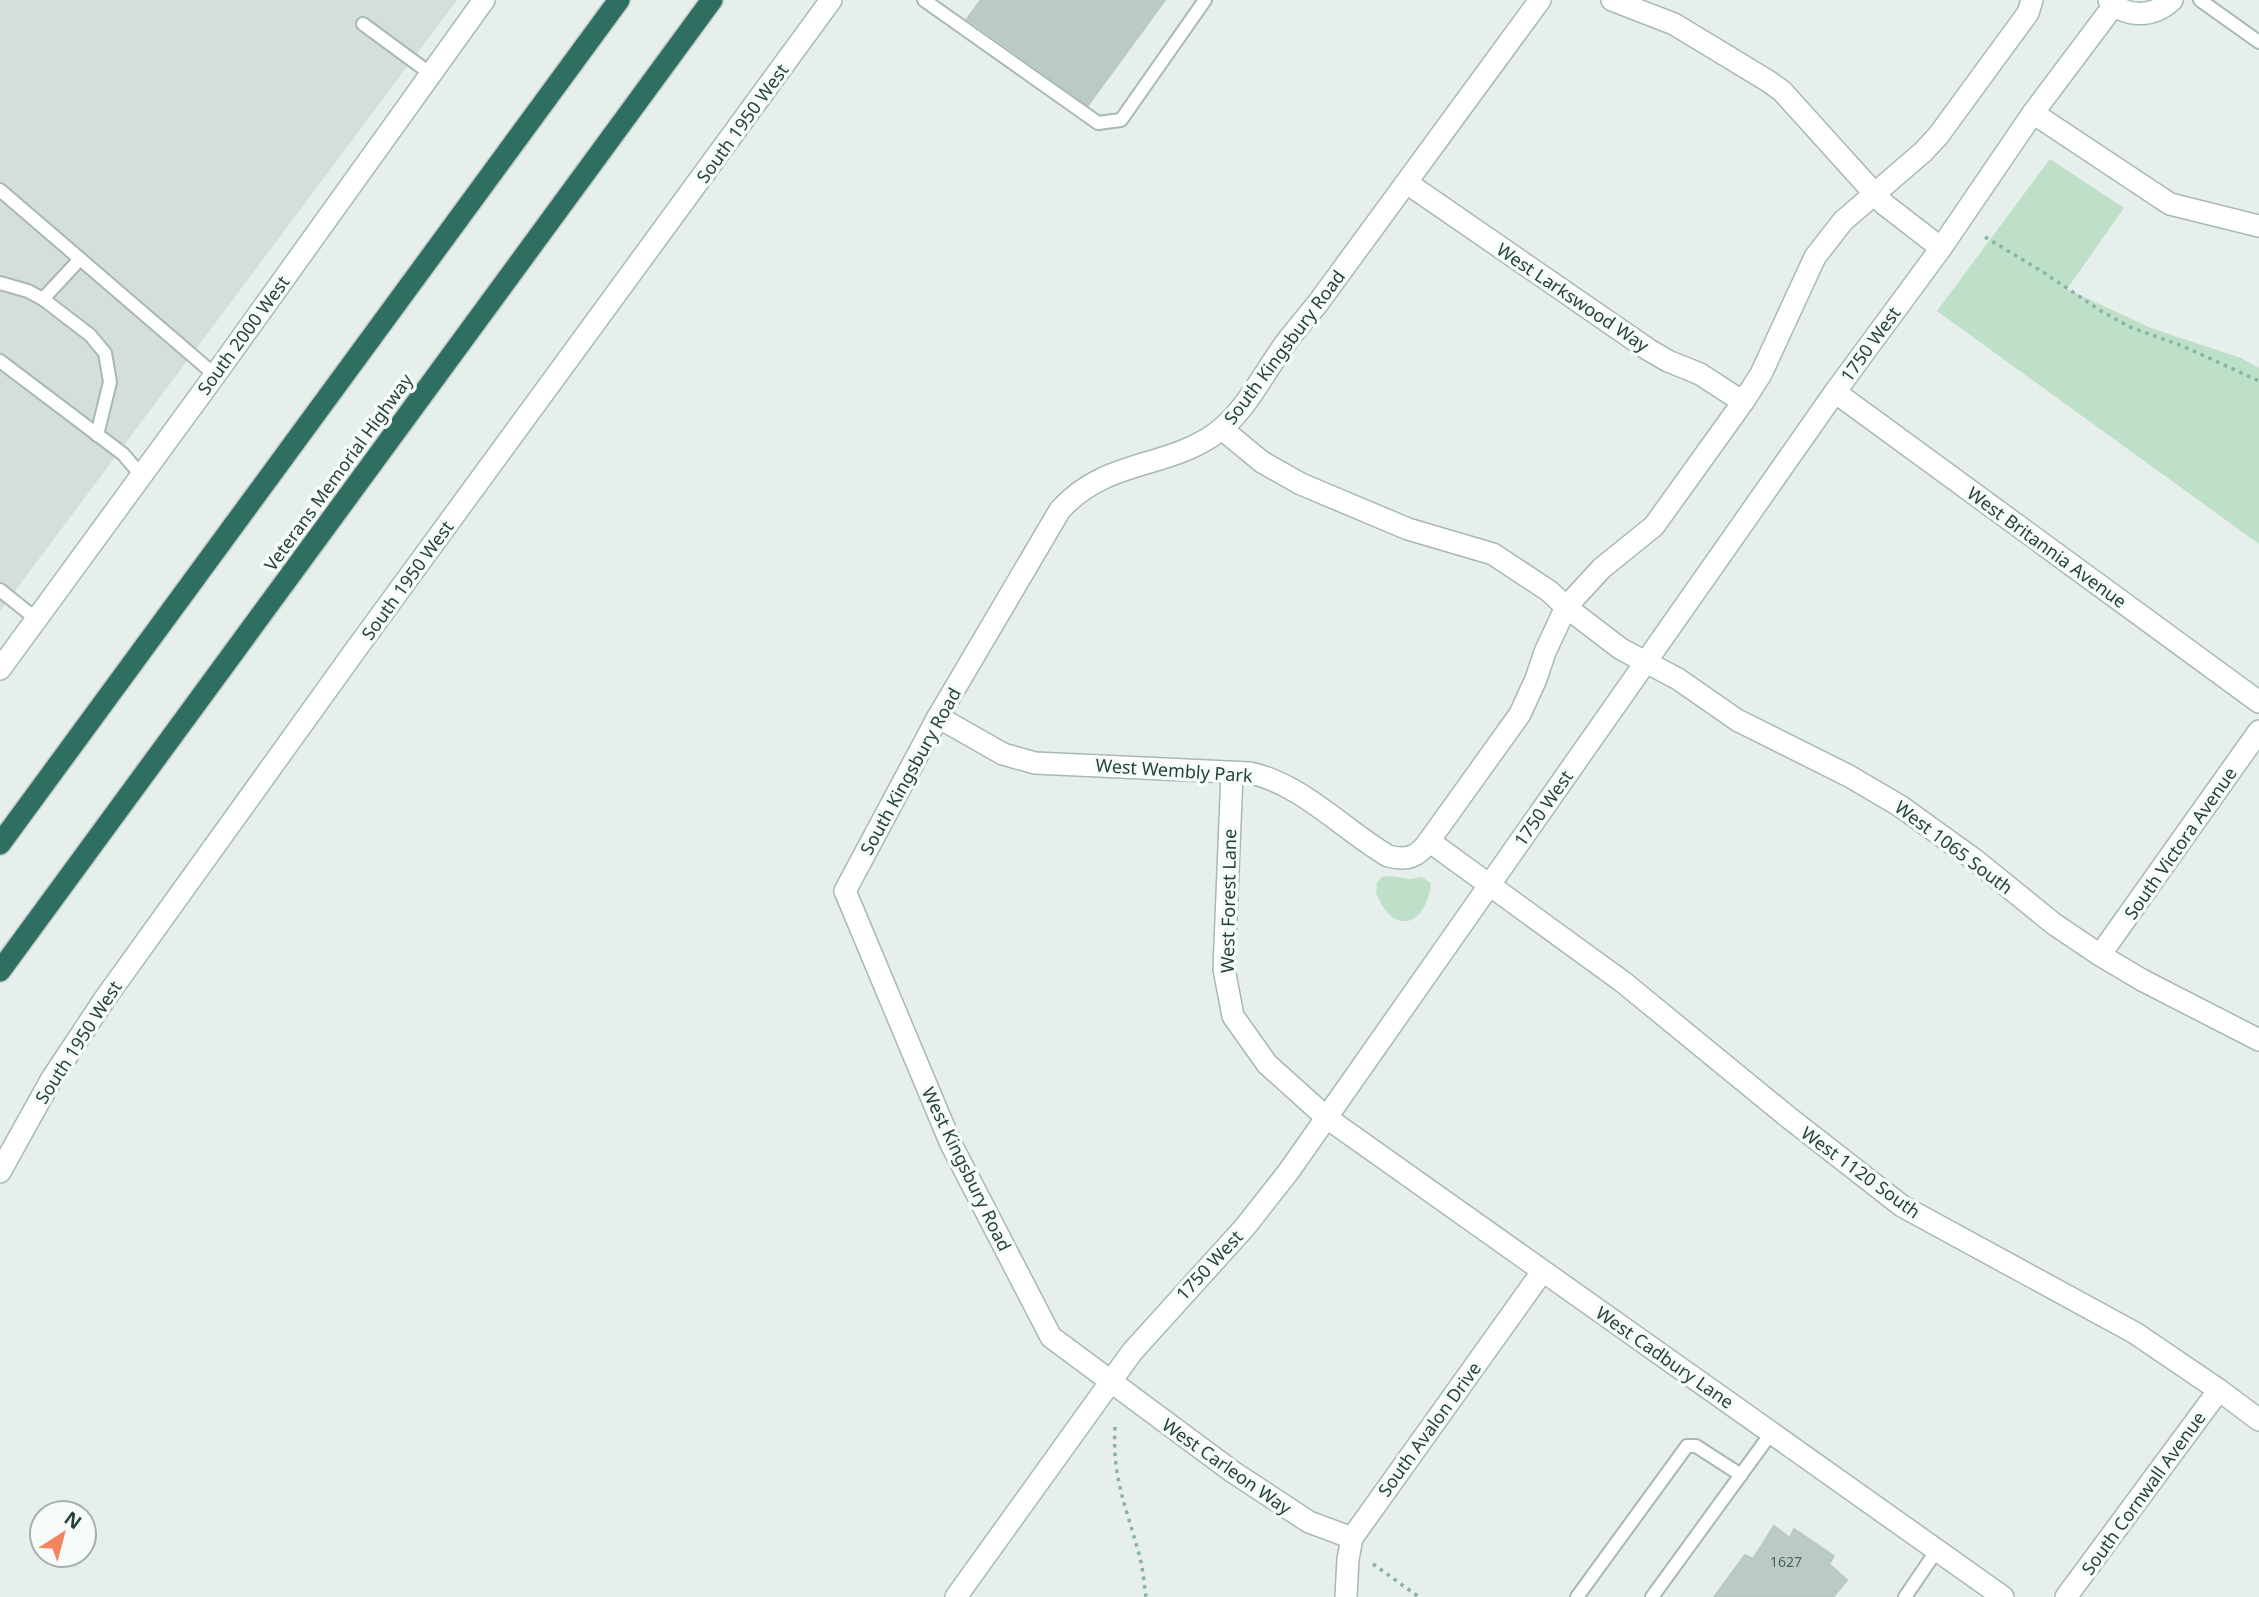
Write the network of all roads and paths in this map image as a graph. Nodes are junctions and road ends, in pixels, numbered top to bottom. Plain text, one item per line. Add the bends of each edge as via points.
1 (484, 0) edge
2 (619, 0) edge
3 (712, 0) edge
4 (831, 0) edge
5 (925, 0) edge
6 (1205, 0) edge
7 (1540, 0) edge
8 (1612, 0) edge
9 (2032, 0) edge
10 (2172, 0) edge
11 (2200, 0) edge
12 (2112, 3) edge
13 (363, 24) dead end
14 (2259, 42) edge
15 (431, 74) junction
16 (2033, 113) junction
17 (1407, 183) junction
18 (0, 190) edge
19 (1874, 194) junction
20 (2259, 226) edge
21 (1985, 237) dead end
22 (1941, 248) junction
23 (80, 259) junction
24 (1, 285) edge
25 (43, 299) junction
26 (0, 361) edge
27 (215, 375) junction
28 (2259, 381) edge
29 (1835, 392) junction
30 (1743, 402) junction
31 (1222, 429) junction
32 (97, 435) junction
33 (141, 475) junction
34 (0, 590) edge
35 (1566, 607) junction
36 (35, 618) junction
37 (1645, 662) junction
38 (0, 669) edge
39 (2259, 702) edge
40 (939, 716) junction
41 (2259, 731) edge
42 (1232, 773) junction
43 (1429, 841) junction
44 (0, 844) edge
45 (1489, 885) junction
46 (845, 891) joint
47 (2100, 956) junction
48 (0, 971) edge
49 (2259, 1040) edge
50 (1327, 1118) junction
51 (0, 1172) edge
52 (1542, 1272) junction
53 (1110, 1382) junction
54 (2219, 1390) junction
55 (2259, 1420) edge
56 (1115, 1427) dead end
57 (1772, 1432) junction
58 (1741, 1475) junction
59 (1352, 1538) junction
60 (1937, 1550) junction
61 (1373, 1564) dead end
62 (956, 1597) edge
63 (1146, 1597) edge
64 (1346, 1597) edge
65 (1419, 1597) edge
66 (1577, 1597) edge
67 (1652, 1597) edge
68 (1905, 1597) edge
69 (2003, 1597) edge
70 (2066, 1597) edge

1 - 15 street, South 2000 West
2 - 44 highway
3 - 48 highway, Veterans Memorial Highway
4 - 51 street, South 1950 West via 104,1000 51,1080
5 - 6 lane via 1098,123 1121,120
7 - 17 street, South Kingsbury Road
8 - 19 street via 1674,24 1782,91
9 - 19 street via 2028,13 1938,136
10 - 12 street via 2152,13 2139,14
11 - 14 lane
12 - 16 street, 1750 West
13 - 15 lane
15 - 27 street, South 2000 West
16 - 20 street via 2170,204
16 - 22 street, 1750 West
17 - 30 street, West Larkswood Way via 1649,350 1700,374
17 - 31 street, South Kingsbury Road
18 - 23 lane
19 - 22 street
19 - 30 street via 1843,221 1815,257 1761,374
21 - 28 path via 2130,327
22 - 29 street, 1750 West
23 - 25 lane
23 - 27 lane
24 - 25 lane
25 - 32 lane via 90,335 105,353 110,382
26 - 32 lane
27 - 33 street, South 2000 West
29 - 37 street, 1750 West
29 - 39 street, West Britannia Avenue
30 - 35 street via 1654,526 1602,568
31 - 35 street, West 1065 South via 1262,462 1301,484 1408,529 1493,554
31 - 40 street, South Kingsbury Road via 1186,448 1103,476 1073,496 1045,532
32 - 33 lane
33 - 36 street, South 2000 West
34 - 36 lane
35 - 37 street, West 1065 South
35 - 43 street via 1521,715
36 - 38 street, South 2000 West
37 - 45 street, 1750 West
37 - 47 street, West 1065 South via 1737,720 1900,806
40 - 42 street, West Wembly Park via 1003,754 1035,763
40 - 46 street, South Kingsbury Road
41 - 47 street, South Victora Avenue
42 - 43 street, West Wembly Park via 1284,784 1378,850 1397,858 1413,857
42 - 50 street, West Forest Lane via 1224,969 1233,1016 1267,1064
43 - 45 street
45 - 50 street, 1750 West
45 - 54 street, West 1120 South via 1623,982 1902,1206 2135,1333
46 - 53 street, West Kingsbury Road via 951,1144 1051,1337
47 - 49 street, West 1065 South
50 - 52 street, West Cadbury Lane
50 - 53 street, 1750 West via 1245,1227
52 - 57 street, West Cadbury Lane
52 - 59 street, South Avalon Drive
53 - 59 street, West Carleon Way via 1309,1522
53 - 62 street, 1750 West
54 - 55 street, West 1120 South
54 - 70 street, South Cornwall Avenue
56 - 63 path via 1119,1491 1140,1557
57 - 58 lane
57 - 60 street, West Cadbury Lane
58 - 66 lane via 1696,1446 1687,1446
58 - 67 lane
59 - 64 street, South Avalon Drive
60 - 68 lane
60 - 69 street, West Cadbury Lane
61 - 65 path

